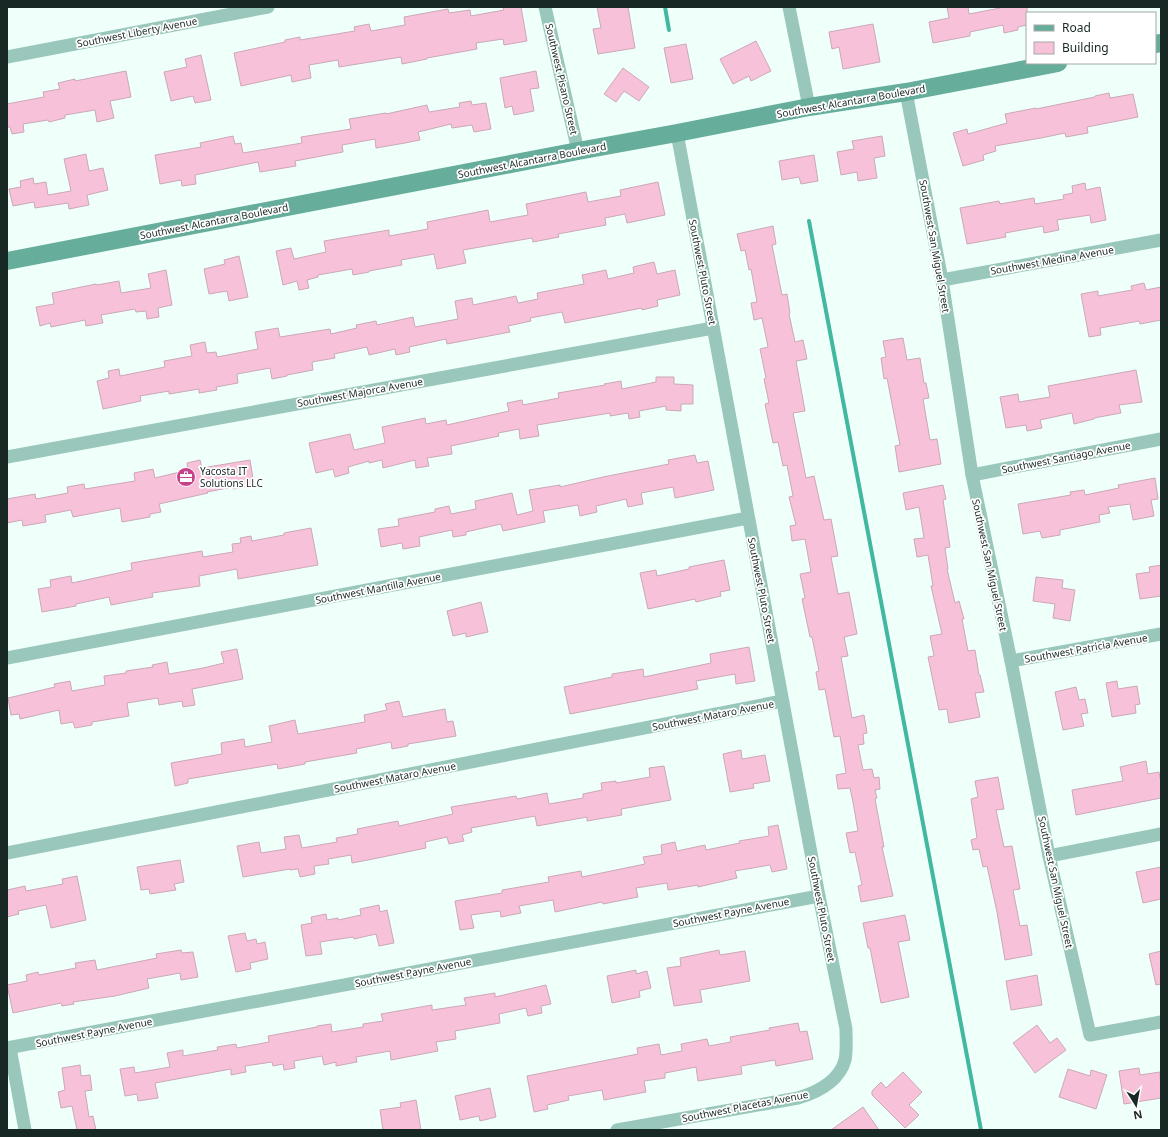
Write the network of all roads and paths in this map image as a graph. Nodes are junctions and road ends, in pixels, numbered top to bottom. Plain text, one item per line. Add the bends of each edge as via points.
1 (268, 7) edge
2 (545, 7) edge
3 (788, 7) edge
4 (7, 57) edge
5 (1053, 64) edge
6 (906, 92) junction
7 (809, 107) junction
8 (677, 134) junction
9 (578, 151) junction
10 (1161, 240) edge
11 (7, 260) edge
12 (942, 280) junction
13 (713, 328) junction
14 (1161, 439) edge
15 (7, 457) edge
16 (972, 475) junction
17 (748, 518) junction
18 (1161, 634) edge
19 (7, 658) edge
20 (1011, 661) junction
21 (782, 701) junction
22 (1161, 834) edge
23 (7, 853) edge
24 (1049, 856) junction
25 (819, 896) junction
26 (1161, 1022) edge
27 (846, 1047) joint
28 (8, 1048) edge
29 (25, 1130) edge
30 (616, 1130) edge

1 - 4 street, Southwest Liberty Avenue
2 - 9 street, Southwest Pisano Street
3 - 7 street
5 - 6 street, Southwest Alcantarra Boulevard
6 - 7 street, Southwest Alcantarra Boulevard
6 - 12 street, Southwest San Miguel Street
7 - 8 street, Southwest Alcantarra Boulevard
8 - 9 street, Southwest Alcantarra Boulevard
8 - 13 street, Southwest Pluto Street
9 - 11 street, Southwest Alcantarra Boulevard
10 - 12 street, Southwest Medina Avenue
12 - 16 street, Southwest San Miguel Street
13 - 15 street, Southwest Majorca Avenue
13 - 17 street, Southwest Pluto Street
14 - 16 street, Southwest Santiago Avenue
16 - 20 street, Southwest San Miguel Street
17 - 19 street, Southwest Mantilla Avenue
17 - 21 street, Southwest Pluto Street
18 - 20 street, Southwest Patricia Avenue
20 - 24 street, Southwest San Miguel Street
21 - 23 street, Southwest Mataro Avenue
21 - 25 street, Southwest Pluto Street
22 - 24 street
24 - 26 street, Southwest San Miguel Street via 1090,1035
25 - 27 street, Southwest Pluto Street via 846,1029
25 - 28 street, Southwest Payne Avenue
27 - 30 street, Southwest Placetas Avenue via 840,1070 832,1081 811,1094
28 - 29 street

